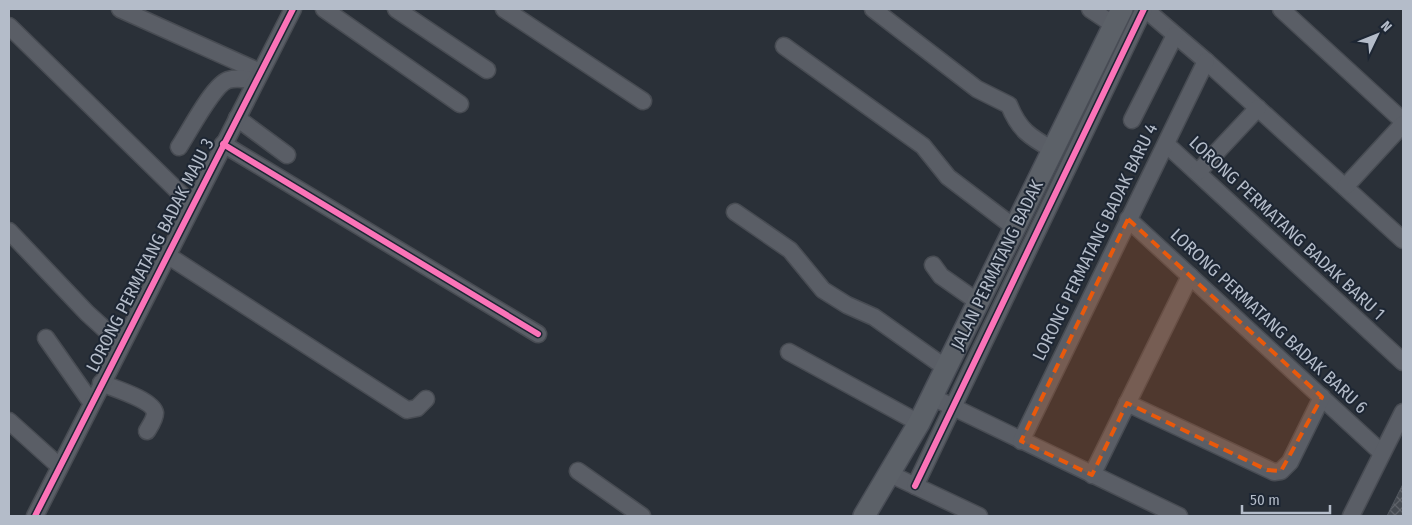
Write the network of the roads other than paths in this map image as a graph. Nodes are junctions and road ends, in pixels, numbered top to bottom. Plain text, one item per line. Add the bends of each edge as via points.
1 (120, 9) edge
2 (293, 9) edge
3 (324, 9) edge
4 (396, 9) edge
5 (504, 9) edge
6 (873, 9) edge
7 (1090, 9) edge
8 (1144, 9) edge
9 (1282, 9) edge
10 (1118, 17) edge
11 (9, 26) edge
12 (1175, 35) junction
13 (784, 46) dead end
14 (1206, 61) junction
15 (486, 70) dead end
16 (258, 77) junction
17 (642, 101) dead end
18 (460, 104) dead end
19 (1258, 108) junction
20 (237, 118) junction
21 (1132, 120) dead end
22 (1403, 122) edge
23 (223, 144) junction
24 (1166, 144) junction
25 (179, 147) dead end
26 (1054, 150) junction
27 (287, 155) dead end
28 (1198, 172) junction
29 (1345, 187) junction
30 (192, 205) junction
31 (735, 212) dead end
32 (1128, 218) junction
33 (1015, 228) junction
34 (9, 231) edge
35 (1403, 240) edge
36 (166, 255) junction
37 (933, 264) dead end
38 (1190, 276) junction
39 (978, 302) junction
40 (538, 334) dead end
41 (46, 338) dead end
42 (121, 344) junction
43 (789, 352) dead end
44 (1403, 362) edge
45 (946, 368) junction
46 (101, 383) junction
47 (932, 397) junction
48 (1322, 397) junction
49 (426, 399) dead end
50 (92, 402) junction
51 (1127, 403) junction
52 (954, 408) junction
53 (1403, 412) edge
54 (9, 421) edge
55 (919, 423) junction
56 (147, 431) dead end
57 (1021, 441) junction
58 (1382, 453) junction
59 (59, 466) junction
60 (578, 471) dead end
61 (890, 474) junction
62 (1092, 475) junction
63 (915, 486) junction
64 (35, 516) edge
65 (642, 516) edge
66 (866, 516) edge
67 (979, 516) edge
68 (1179, 516) edge
69 (1351, 516) edge

1 - 16 street
2 - 16 street, LORONG PERMATANG BADAK MAJU 3
3 - 18 street
4 - 15 street
5 - 17 street
6 - 26 street via 977,89 1009,105 1025,132
7 - 10 street
8 - 12 street
8 - 52 street
9 - 22 street
10 - 26 main road, JALAN PERMATANG BADAK
11 - 30 street
12 - 14 street
12 - 21 street
13 - 33 street via 923,146 948,177
14 - 19 street
14 - 24 street, LORONG PERMATANG BADAK BARU 4
16 - 20 street, LORONG PERMATANG BADAK MAJU 3
16 - 25 street via 226,81 217,89
19 - 28 street
19 - 29 street
20 - 23 street, LORONG PERMATANG BADAK MAJU 3
20 - 27 street
22 - 29 street
23 - 30 street, LORONG PERMATANG BADAK MAJU 3
23 - 40 street
24 - 28 street, LORONG PERMATANG BADAK BARU 1
24 - 32 street, LORONG PERMATANG BADAK BARU 4
26 - 33 main road, JALAN PERMATANG BADAK
28 - 44 street, LORONG PERMATANG BADAK BARU 1
29 - 35 street
30 - 36 street, LORONG PERMATANG BADAK MAJU 3
31 - 45 street via 790,250 823,290 879,321
32 - 38 street, LORONG PERMATANG BADAK BARU 6
32 - 57 street, LORONG PERMATANG BADAK BARU 4
33 - 39 main road, JALAN PERMATANG BADAK
34 - 42 street
36 - 42 street, LORONG PERMATANG BADAK MAJU 3
36 - 49 street via 407,410 417,408
37 - 39 street via 941,276
38 - 48 street, LORONG PERMATANG BADAK BARU 6
38 - 51 street
39 - 45 main road, JALAN PERMATANG BADAK
41 - 50 street
42 - 46 street, LORONG PERMATANG BADAK MAJU 3
43 - 55 street
45 - 47 main road, JALAN PERMATANG BADAK
46 - 50 street, LORONG PERMATANG BADAK MAJU 3
46 - 56 street via 152,406 154,418
47 - 52 street
47 - 55 main road, JALAN PERMATANG BADAK
48 - 51 street via 1290,462 1281,471 1274,472
48 - 58 street, LORONG PERMATANG BADAK BARU 6
50 - 59 street, LORONG PERMATANG BADAK MAJU 3
51 - 62 street
52 - 57 street
52 - 63 street
53 - 58 street
54 - 59 street
55 - 61 main road, JALAN PERMATANG BADAK
57 - 62 street
58 - 69 street
59 - 64 street, LORONG PERMATANG BADAK MAJU 3
60 - 65 street
61 - 63 street
61 - 66 main road, JALAN PERMATANG BADAK
62 - 68 street
63 - 67 street

